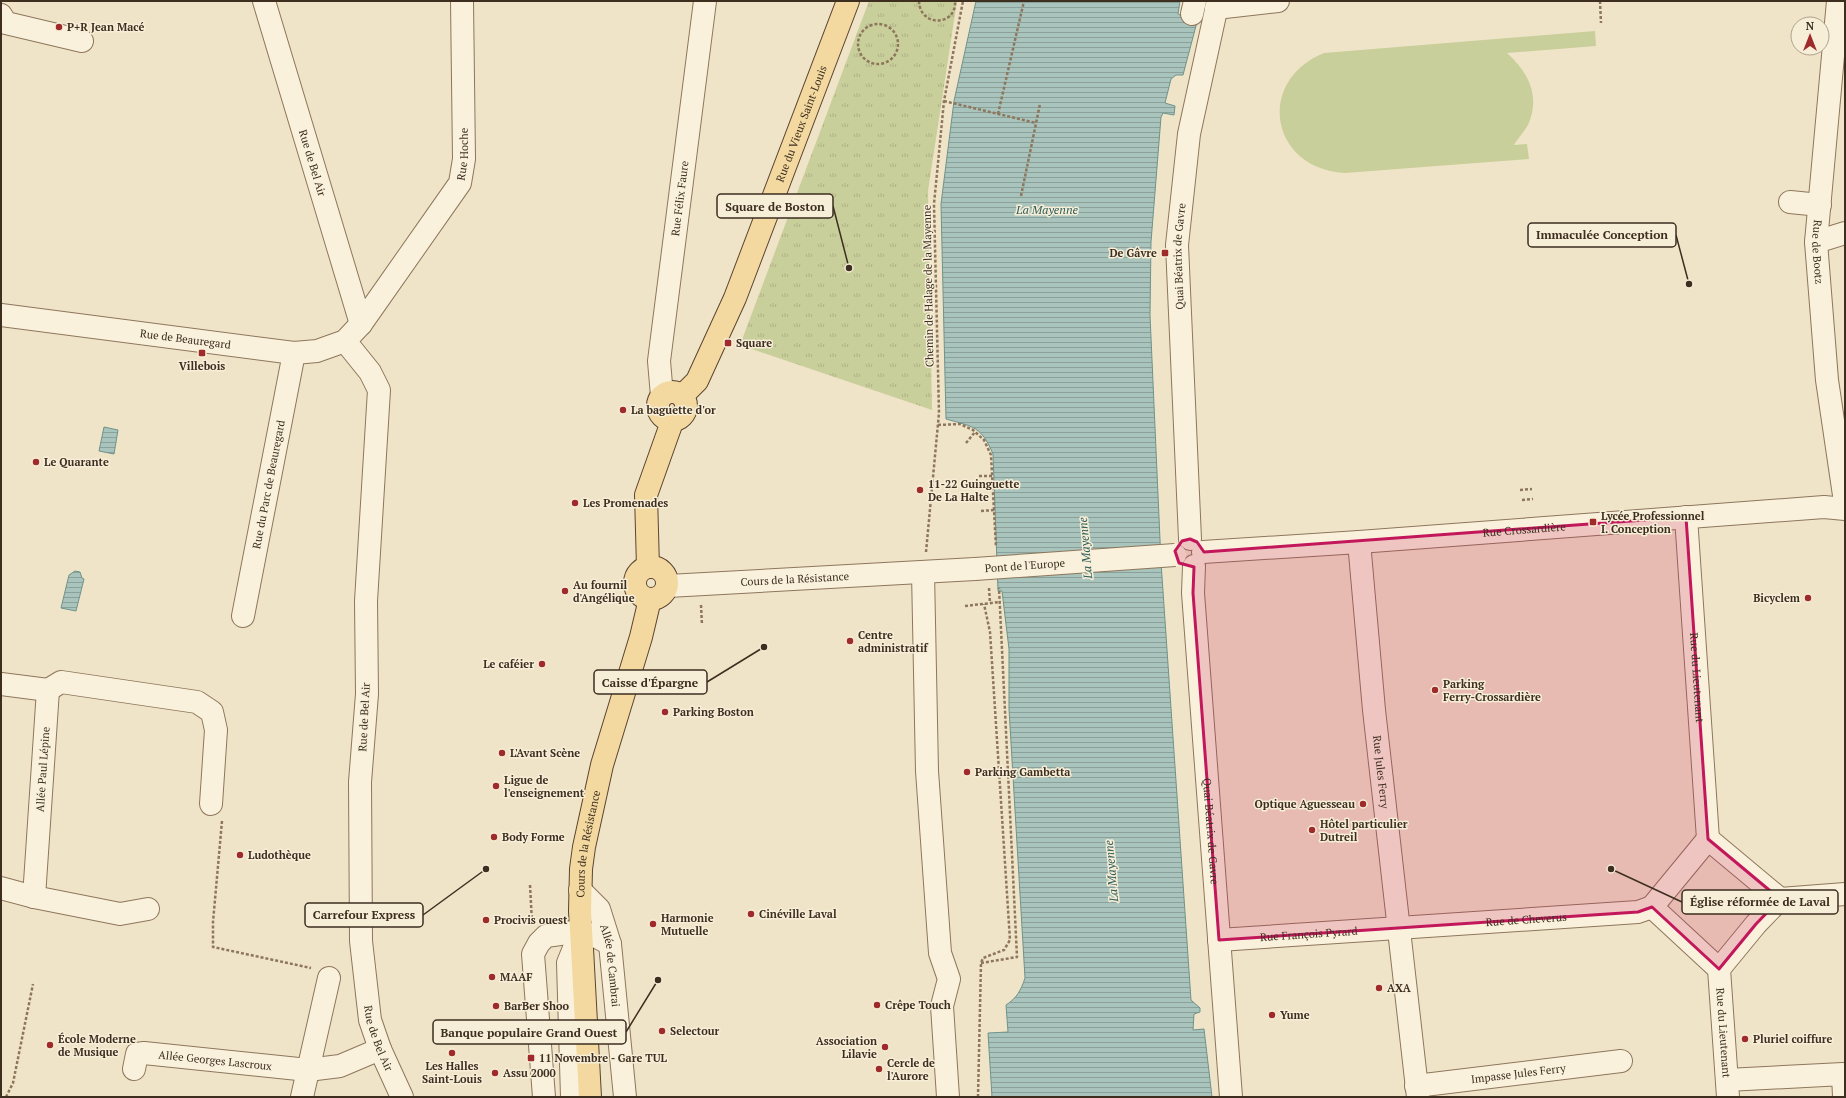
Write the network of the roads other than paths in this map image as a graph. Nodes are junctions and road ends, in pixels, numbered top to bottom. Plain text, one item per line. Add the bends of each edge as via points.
1 (264, 1) edge
2 (462, 1) edge
3 (705, 1) edge
4 (848, 1) edge
5 (1278, 1) edge
6 (1838, 1) edge
7 (1217, 4) edge
8 (1, 15) edge
9 (82, 40) dead end
10 (1790, 202) dead end
11 (1820, 205) junction
12 (1845, 233) edge
13 (1816, 242) junction
14 (1, 315) edge
15 (362, 324) junction
16 (345, 341) junction
17 (294, 353) junction
18 (672, 396) junction
19 (1845, 502) edge
20 (1845, 509) edge
21 (1686, 517) junction
22 (1359, 542) junction
23 (1195, 553) junction
24 (648, 567) junction
25 (923, 572) junction
26 (668, 586) junction
27 (650, 599) junction
28 (244, 616) dead end
29 (1, 684) edge
30 (48, 690) junction
31 (211, 804) road end
32 (1708, 839) junction
33 (1, 888) edge
34 (580, 890) junction
35 (1845, 894) edge
36 (34, 897) junction
37 (1780, 899) junction
38 (1652, 907) junction
39 (148, 909) dead end
40 (1399, 928) junction
41 (581, 931) junction
42 (1219, 940) junction
43 (610, 944) junction
44 (1719, 969) junction
45 (329, 978) road end
46 (380, 1049) junction
47 (1621, 1061) dead end
48 (134, 1068) dead end
49 (308, 1070) junction
50 (1727, 1088) edge
51 (1417, 1092) edge
52 (302, 1097) edge
53 (402, 1097) edge
54 (544, 1097) edge
55 (572, 1097) edge
56 (590, 1097) edge
57 (624, 1097) edge
58 (948, 1097) edge
59 (1231, 1097) edge
60 (1844, 1097) edge

1 - 15 street, Rue de Bel Air
2 - 15 street, Rue Hoche via 464,159 460,183
3 - 18 street, Rue Félix Faure via 659,361
4 - 18 main road, Rue du Vieux Saint-Louis via 735,298 697,381
5 - 7 street
6 - 11 street, Rue de Bootz
7 - 23 street, Quai Béatrix de Gavre via 1189,134 1177,245
8 - 9 street via 6,23
10 - 11 street
11 - 13 street, Rue de Bootz
12 - 13 street
13 - 19 street, Rue de Bootz via 1826,380
14 - 17 street, Rue de Beauregard
15 - 16 street, Rue de Beauregard
16 - 17 street, Rue de Beauregard via 317,351
16 - 46 street, Rue de Bel Air via 370,372 379,390 366,601 367,694 360,782 361,942 370,1020
17 - 28 street, Rue du Parc de Beauregard
18 - 24 main road via 658,405 664,417 673,419 646,495
20 - 21 street, Rue Crossardière via 1824,507
21 - 22 street, Rue Crossardière
21 - 32 street, Rue du Lieutenant
22 - 23 street, Rue Crossardière
22 - 40 street, Rue Jules Ferry via 1374,710
23 - 25 street, Pont de l'Europe, bridge via 1179,544 1175,555
23 - 42 street, Quai Béatrix de Gavre via 1193,593
24 - 26 main road via 663,571
24 - 27 main road via 639,572 635,586 640,595
25 - 26 street, Cours de la Résistance
25 - 58 street via 927,771 940,953 948,979 942,1006
26 - 27 main road via 659,598
27 - 34 main road, Cours de la Résistance via 602,765 584,847
29 - 30 street
30 - 31 street via 61,682 197,702 212,712 216,730
30 - 36 street, Allée Paul Lépine
32 - 37 street
32 - 38 street
33 - 36 street
34 - 41 main road, Cours de la Résistance
34 - 43 street, Allée de Cambrai via 599,909
35 - 37 street
36 - 39 street via 120,914
37 - 44 street
38 - 40 street, Rue de Cheverus via 1638,912
38 - 44 street
40 - 42 street, Rue François Pyrard
40 - 51 street, Rue Jules Ferry
41 - 43 street
41 - 54 street via 546,936 533,954
41 - 55 street via 568,963
41 - 56 main road, Cours de la Résistance
42 - 59 street, Quai Béatrix de Gavre
43 - 57 street, Allée de Cambrai
44 - 50 street, Rue du Lieutenant
45 - 49 street
46 - 49 street, Allée Georges Lascroux via 340,1066
46 - 53 street, Rue de Bel Air
47 - 51 street, Impasse Jules Ferry
48 - 49 street, Allée Georges Lascroux via 137,1054 168,1051
49 - 52 street
50 - 60 street via 1844,1074

